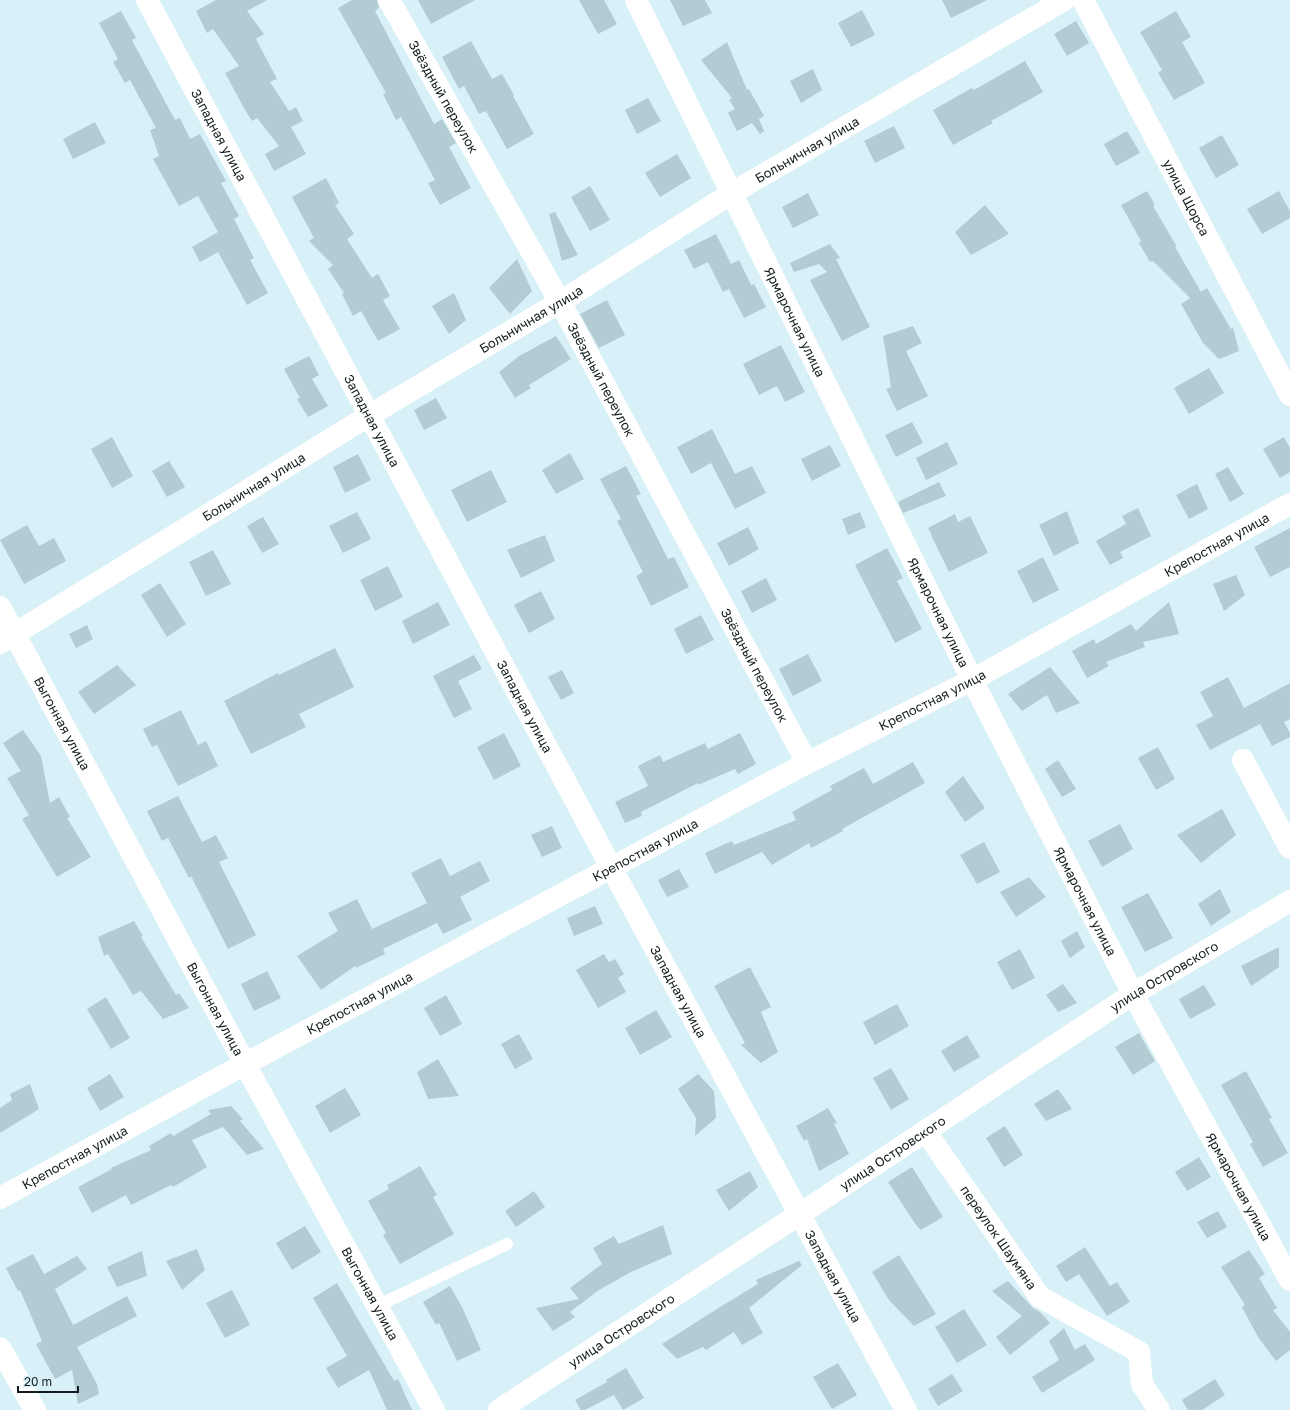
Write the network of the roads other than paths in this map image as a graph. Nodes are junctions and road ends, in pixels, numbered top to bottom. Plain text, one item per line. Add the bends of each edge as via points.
1 (147, 0) edge
2 (389, 0) edge
3 (636, 0) edge
4 (1064, 0) edge
5 (1083, 0) edge
6 (732, 193) junction
7 (560, 302) junction
8 (1290, 395) edge
9 (370, 415) junction
10 (1290, 504) edge
11 (0, 607) edge
12 (7, 638) edge
13 (972, 680) junction
14 (1243, 760) dead end
15 (807, 763) junction
16 (1290, 848) edge
17 (612, 869) junction
18 (1290, 901) edge
19 (1133, 994) junction
20 (245, 1064) junction
21 (926, 1132) junction
22 (0, 1198) edge
23 (800, 1214) junction
24 (507, 1244) dead end
25 (1290, 1280) edge
26 (377, 1306) junction
27 (0, 1348) edge
28 (35, 1410) edge
29 (434, 1410) edge
30 (499, 1410) edge
31 (906, 1410) edge
32 (1159, 1410) edge

1 - 9 street, Западная улица
2 - 7 street, Звёздный переулок
3 - 6 street, Ярмарочная улица
4 - 6 street, Больничная улица
5 - 8 street, улица Щорса
6 - 7 street, Больничная улица
6 - 13 street, Ярмарочная улица
7 - 9 street, Больничная улица
7 - 15 street, Звёздный переулок
9 - 12 street, Больничная улица
9 - 17 street, Западная улица
10 - 13 street, Крепостная улица
11 - 12 street, Выгонная улица
12 - 20 street, Выгонная улица
13 - 15 street, Крепостная улица
13 - 19 street, Ярмарочная улица
14 - 16 street
15 - 17 street, Крепостная улица
17 - 20 street, Крепостная улица
17 - 23 street, Западная улица
18 - 19 street, улица Островского
19 - 21 street, улица Островского
19 - 25 street, Ярмарочная улица
20 - 22 street, Крепостная улица
20 - 26 street, Выгонная улица
21 - 23 street, улица Островского
21 - 32 street, переулок Шаумяна via 1040,1297 1139,1352 1142,1384
23 - 30 street, улица Островского
23 - 31 street, Западная улица
24 - 26 lane
26 - 29 street, Выгонная улица
27 - 28 street

